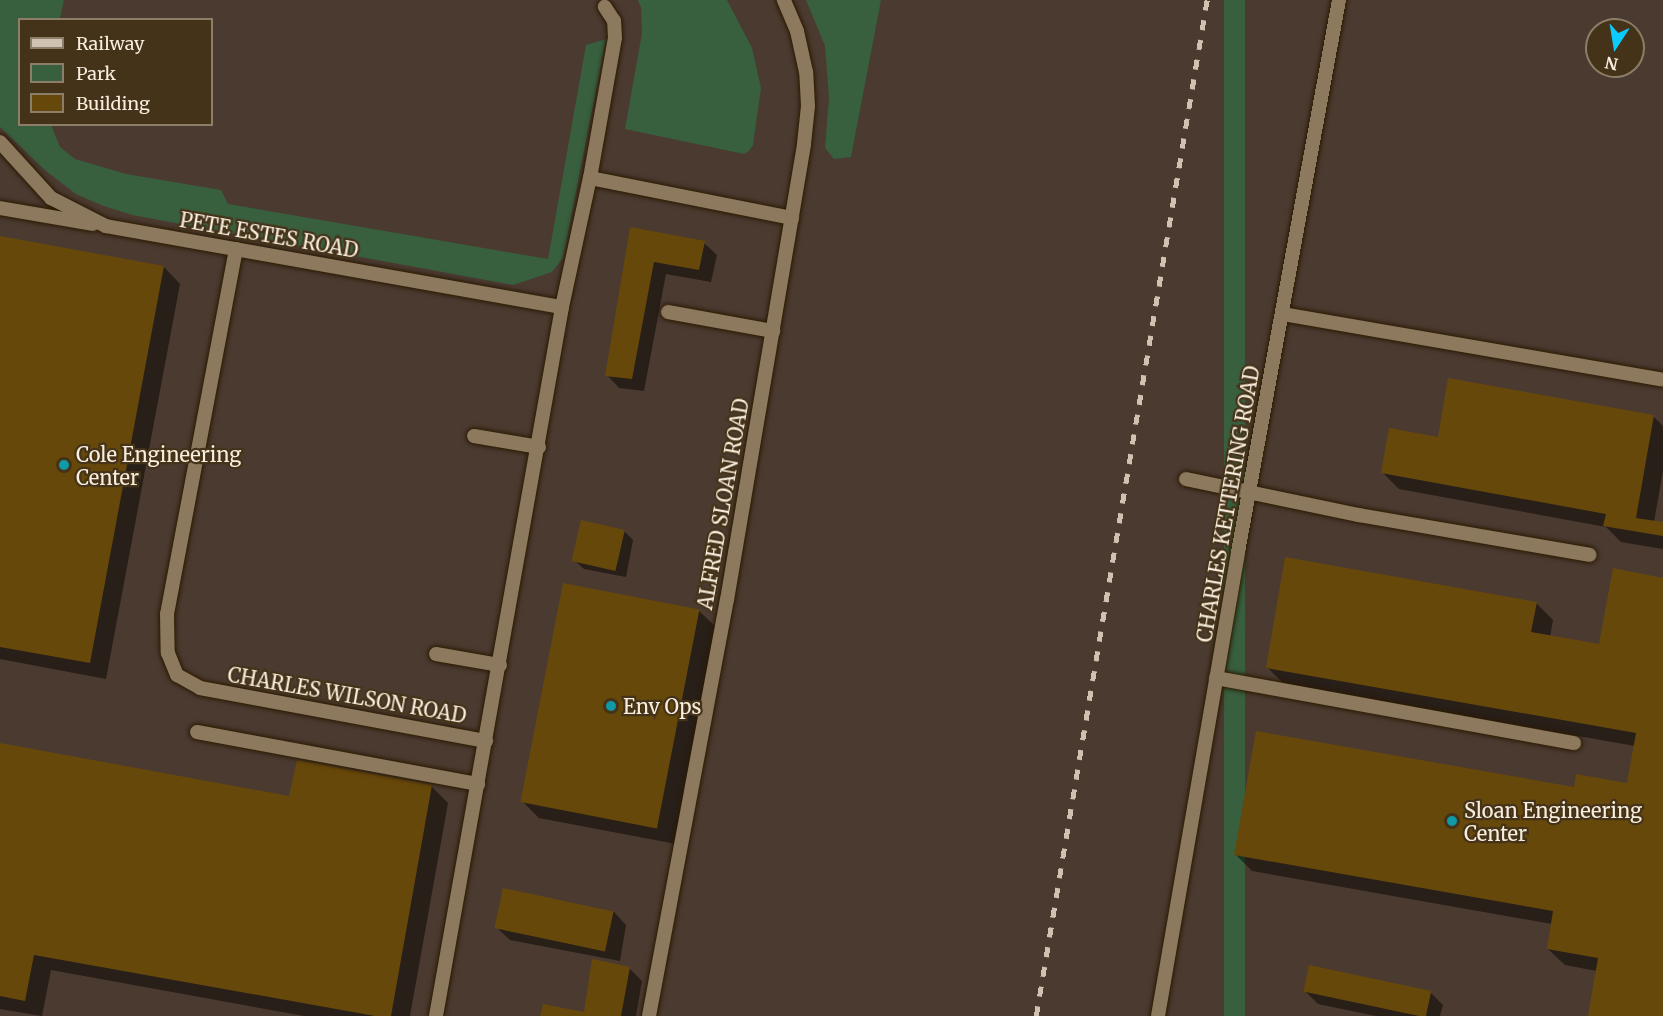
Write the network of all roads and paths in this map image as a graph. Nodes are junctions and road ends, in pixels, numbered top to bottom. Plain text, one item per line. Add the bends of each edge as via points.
1 (784, 0) edge
2 (1339, 0) edge
3 (605, 7) dead end
4 (0, 142) edge
5 (590, 178) junction
6 (0, 208) edge
7 (792, 218) junction
8 (106, 226) junction
9 (236, 249) junction
10 (562, 307) junction
11 (668, 312) dead end
12 (1283, 314) junction
13 (773, 332) junction
14 (1661, 379) dead end
15 (474, 436) dead end
16 (539, 447) junction
17 (1186, 479) dead end
18 (1249, 493) junction
19 (1590, 555) dead end
20 (436, 654) dead end
21 (500, 665) junction
22 (1216, 678) junction
23 (196, 732) dead end
24 (486, 741) junction
25 (1574, 743) dead end
26 (478, 784) junction
27 (436, 1016) edge
28 (649, 1016) edge
29 (1158, 1016) edge

1 - 7 lane, ALFRED SLOAN ROAD via 797,31 808,105
2 - 12 lane, CHARLES KETTERING ROAD
3 - 5 lane via 614,21 615,38
4 - 8 lane, PETE ESTES ROAD via 51,198
5 - 7 lane
5 - 10 lane
6 - 8 lane
7 - 13 lane, ALFRED SLOAN ROAD
8 - 9 lane, PETE ESTES ROAD
9 - 10 lane, PETE ESTES ROAD
9 - 24 lane, CHARLES WILSON ROAD via 167,614 168,652 177,675 200,688
10 - 16 lane
11 - 13 lane
12 - 14 lane
12 - 18 lane, CHARLES KETTERING ROAD
13 - 28 lane, ALFRED SLOAN ROAD
15 - 16 lane
16 - 21 lane
17 - 18 lane
18 - 19 lane
18 - 22 lane, CHARLES KETTERING ROAD
20 - 21 lane
21 - 24 lane
22 - 25 lane
22 - 29 lane, CHARLES KETTERING ROAD
23 - 26 lane
24 - 26 lane
26 - 27 lane

